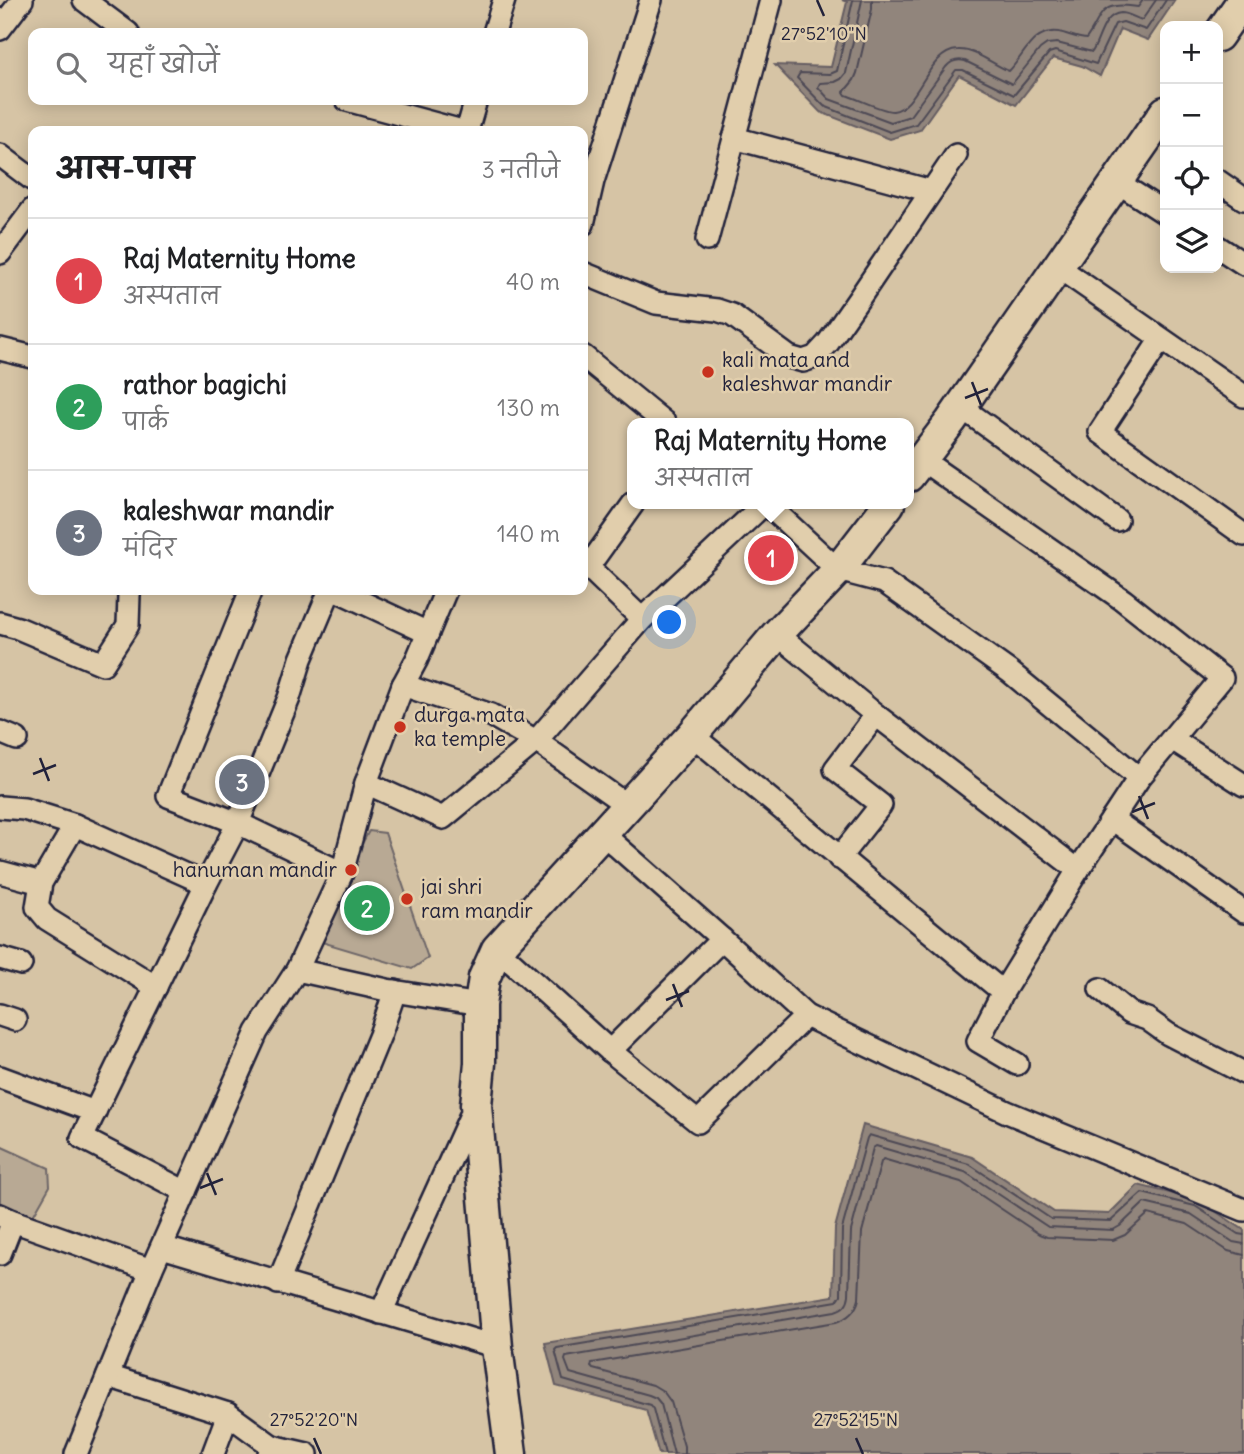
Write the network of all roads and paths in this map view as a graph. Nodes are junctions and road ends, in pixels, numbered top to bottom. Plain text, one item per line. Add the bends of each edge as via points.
1 (22, 0) edge
2 (84, 0) edge
3 (504, 0) edge
4 (651, 0) edge
5 (771, 0) edge
6 (1243, 0) edge
7 (121, 28) edge
8 (496, 28) edge
9 (0, 29) edge
10 (1223, 29) edge
11 (362, 105) edge
12 (474, 105) edge
13 (423, 126) edge
14 (466, 126) edge
15 (1160, 131) edge
16 (734, 138) junction
17 (0, 155) edge
18 (956, 155) dead end
19 (28, 176) edge
20 (588, 179) edge
21 (1117, 182) junction
22 (1223, 184) edge
23 (931, 191) junction
24 (1244, 199) edge
25 (1160, 210) edge
26 (28, 216) edge
27 (707, 240) dead end
28 (1223, 250) edge
29 (0, 253) edge
30 (1244, 264) edge
31 (1058, 267) junction
32 (588, 275) edge
33 (1161, 339) junction
34 (0, 349) edge
35 (28, 356) edge
36 (588, 360) edge
37 (1244, 396) edge
38 (961, 407) junction
39 (659, 418) edge
40 (915, 468) edge
41 (629, 509) edge
42 (760, 509) edge
43 (771, 509) edge
44 (885, 509) edge
45 (1117, 520) dead end
46 (1244, 535) edge
47 (588, 567) edge
48 (588, 567) edge
49 (838, 570) junction
50 (129, 595) edge
51 (249, 595) edge
52 (328, 595) edge
53 (347, 595) edge
54 (444, 595) edge
55 (642, 619) junction
56 (0, 623) edge
57 (428, 633) junction
58 (777, 634) junction
59 (403, 685) junction
60 (876, 715) junction
61 (692, 736) junction
62 (1172, 739) junction
63 (536, 741) junction
64 (1139, 778) junction
65 (366, 783) junction
66 (1244, 785) edge
67 (628, 806) junction
68 (0, 807) edge
69 (1112, 819) junction
70 (238, 823) junction
71 (75, 825) junction
72 (603, 834) junction
73 (839, 858) junction
74 (1078, 870) junction
75 (0, 872) edge
76 (342, 873) junction
77 (41, 883) junction
78 (206, 884) junction
79 (1244, 912) edge
80 (722, 939) junction
81 (497, 949) junction
82 (297, 971) junction
83 (156, 987) junction
84 (1100, 989) dead end
85 (395, 992) junction
86 (1003, 992) junction
87 (480, 1004) junction
88 (806, 1016) junction
89 (610, 1051) junction
90 (1017, 1064) dead end
91 (1244, 1073) edge
92 (0, 1077) edge
93 (476, 1105) junction
94 (95, 1112) junction
95 (186, 1192) junction
96 (1244, 1210) edge
97 (7, 1218) edge
98 (162, 1247) junction
99 (0, 1254) edge
100 (151, 1270) junction
101 (278, 1283) junction
102 (381, 1313) junction
103 (497, 1347) junction
104 (108, 1376) junction
105 (228, 1414) junction
106 (270, 1450) edge
107 (76, 1454) edge
108 (213, 1454) edge
109 (307, 1454) edge
110 (511, 1454) edge

1 - 9 street
2 - 7 street
3 - 8 street
4 - 20 street
5 - 16 street
6 - 10 street
11 - 13 street
12 - 14 street
15 - 21 street
16 - 23 street
16 - 27 street
17 - 19 street
18 - 23 street
21 - 25 street
21 - 31 street
22 - 24 street
23 - 32 street via 828,343 815,357 803,361 789,357 732,315 656,303
26 - 29 street
28 - 30 street
31 - 33 street
31 - 38 street
33 - 37 street
33 - 46 street via 1100,432
34 - 35 street
36 - 39 street
38 - 40 street
38 - 45 street
40 - 62 street via 1123,600 1222,678
41 - 47 street
42 - 55 street
43 - 49 street
44 - 49 street
48 - 55 street
49 - 58 street
49 - 64 street via 884,582 1010,672
50 - 56 street via 128,625 103,664
51 - 70 street via 168,796
52 - 70 street
53 - 57 street
54 - 57 street
55 - 63 street
57 - 59 street
58 - 60 street
58 - 61 street
59 - 63 street via 491,715
59 - 65 street
60 - 73 street via 835,769 881,805
60 - 74 street
61 - 67 street
61 - 73 street
62 - 64 street
62 - 66 street
63 - 65 street via 443,818
63 - 67 street
64 - 69 street
65 - 76 street
67 - 72 street
68 - 71 street via 24,809
69 - 74 street
69 - 79 street
70 - 76 street
70 - 78 street
71 - 77 street
71 - 78 street
72 - 80 street
72 - 81 street
73 - 86 street
74 - 86 street
75 - 77 street
76 - 82 street
77 - 83 street via 37,907 47,919
78 - 83 street
80 - 88 street
80 - 89 street
81 - 87 street via 484,978
81 - 89 street
82 - 85 street
82 - 95 street via 257,1032
83 - 94 street
84 - 91 street via 1129,1013
85 - 87 street
85 - 101 street
86 - 90 street via 978,1041
87 - 93 street
88 - 89 street via 698,1122
88 - 96 street via 1007,1112
92 - 94 street
93 - 102 street
93 - 103 street
94 - 95 street via 82,1138
95 - 98 street
97 - 99 street
97 - 100 street
98 - 100 street
98 - 101 street
100 - 104 street
101 - 102 street
102 - 103 street
103 - 110 street
104 - 105 street
104 - 107 street
105 - 106 street
105 - 108 street
106 - 109 street

